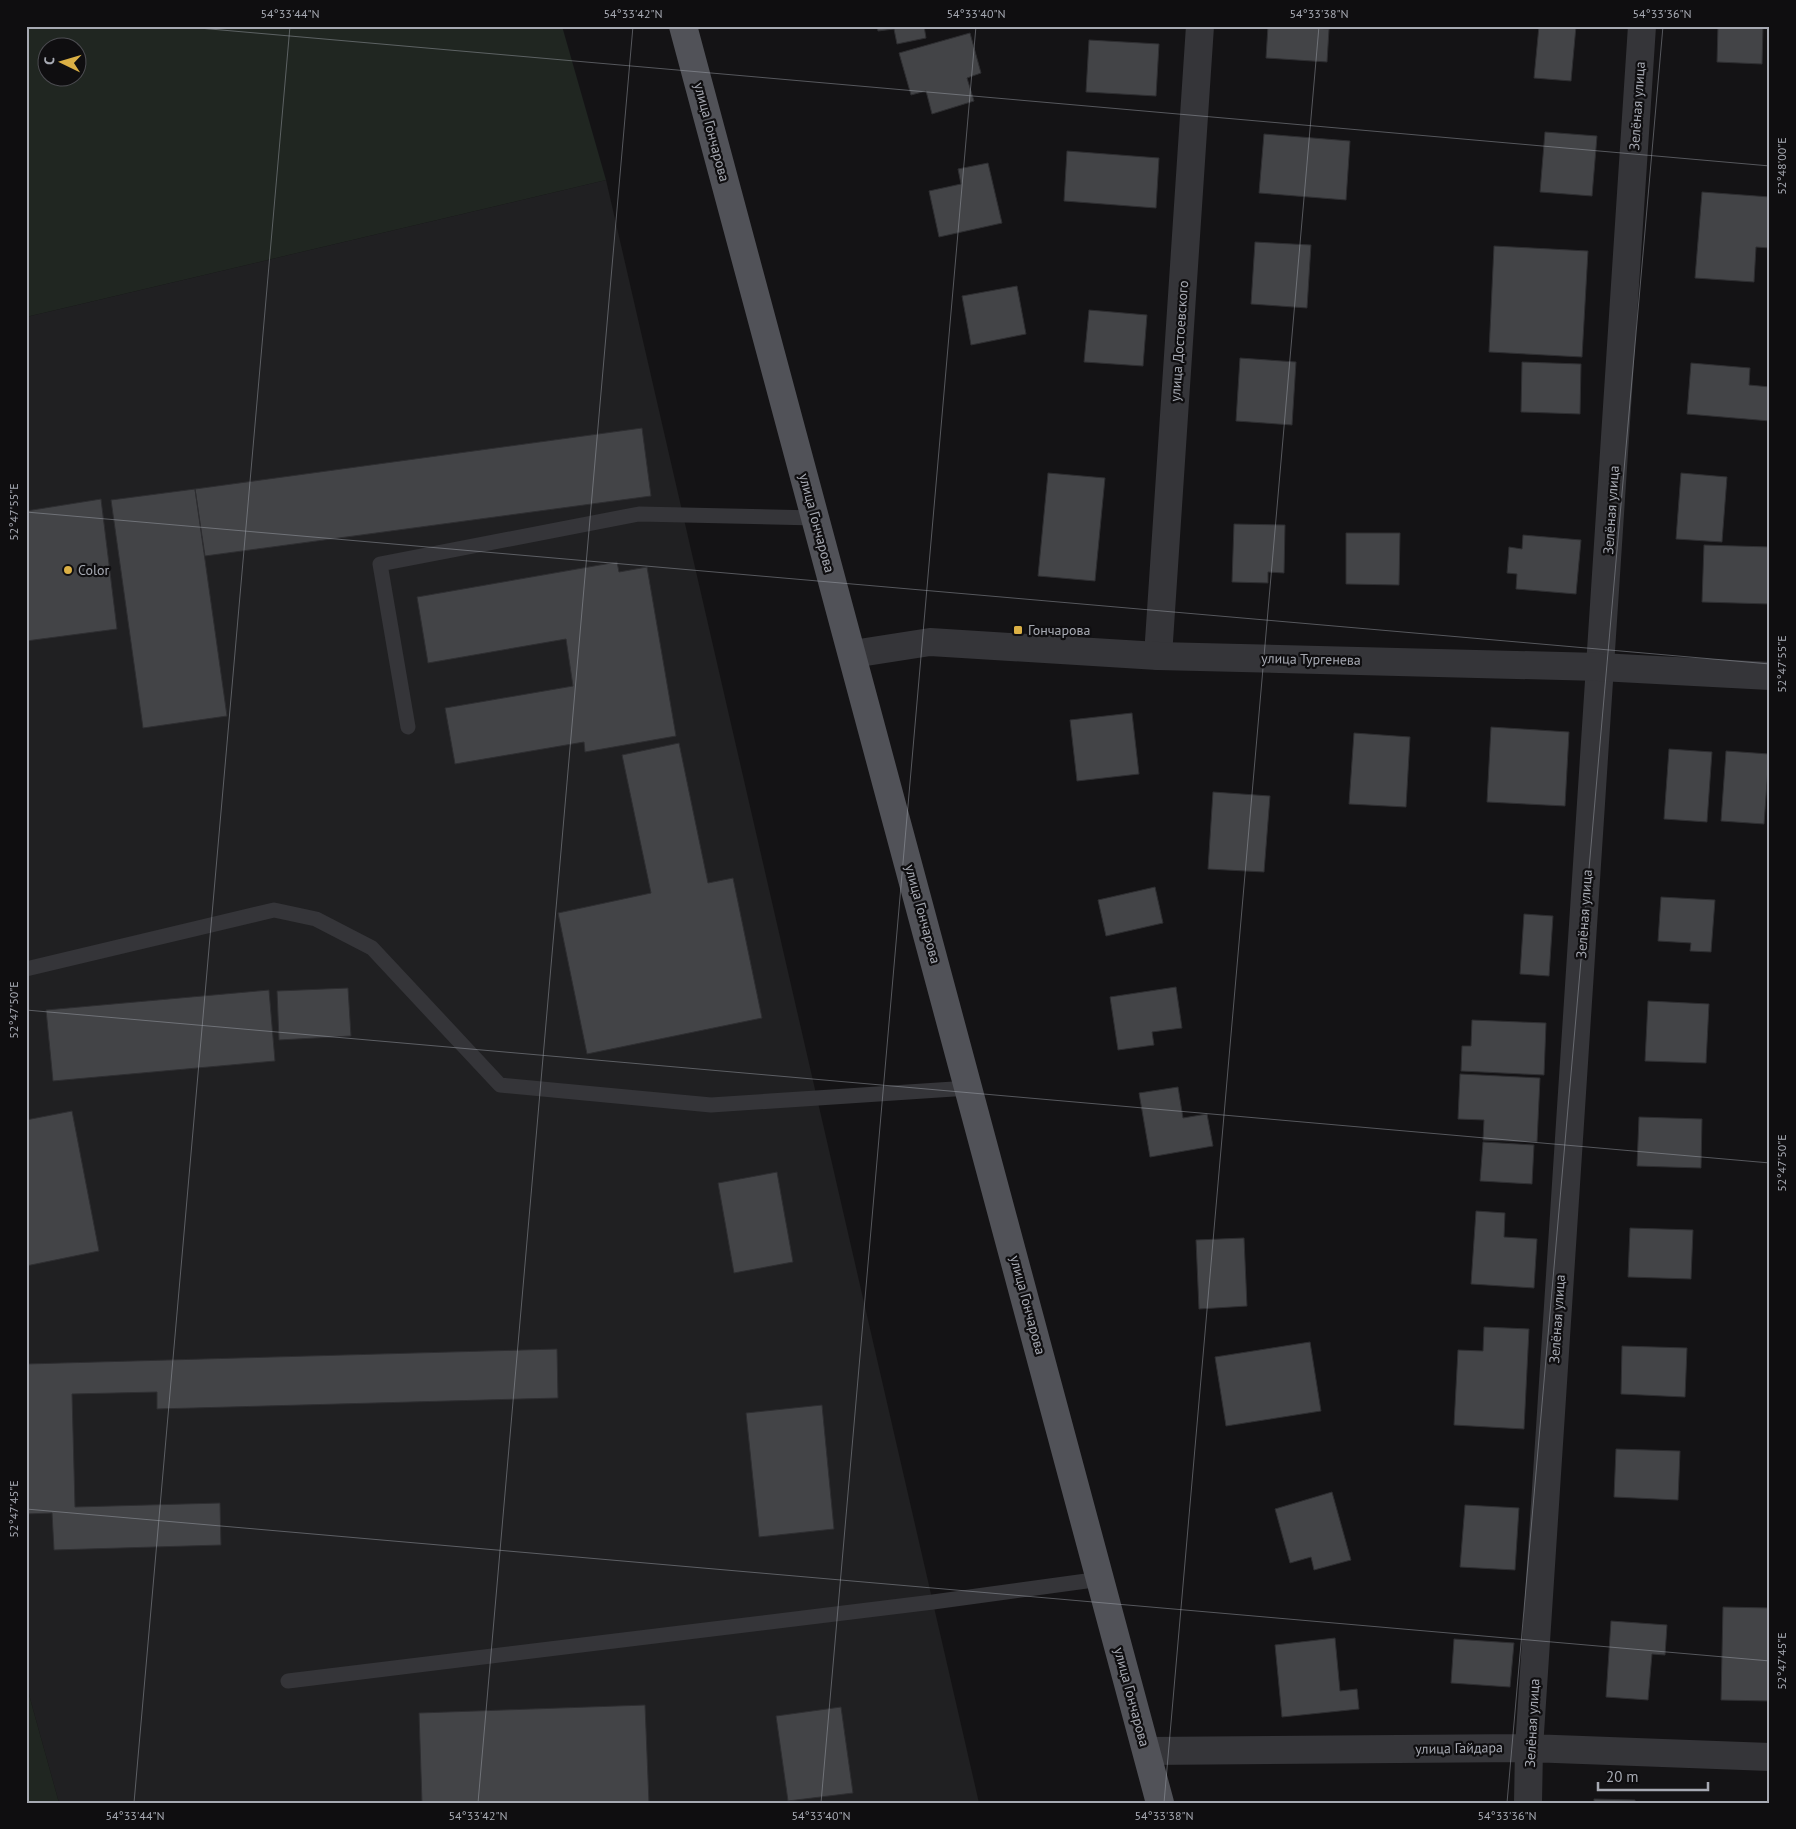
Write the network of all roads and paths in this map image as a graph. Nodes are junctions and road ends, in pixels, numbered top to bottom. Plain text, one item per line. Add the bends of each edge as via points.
1 (683, 26) edge
2 (1200, 26) edge
3 (1642, 26) edge
4 (816, 518) junction
5 (853, 654) junction
6 (1158, 656) junction
7 (1600, 667) junction
8 (1770, 676) edge
9 (408, 727) dead end
10 (26, 969) edge
11 (969, 1088) junction
12 (1100, 1579) junction
13 (288, 1681) dead end
14 (1529, 1748) junction
15 (1147, 1751) junction
16 (1770, 1757) edge
17 (1160, 1803) edge
18 (1528, 1803) edge

1 - 4 main road, улица Гончарова
2 - 6 street, улица Достоевского
3 - 7 street, Зелёная улица
4 - 5 main road, улица Гончарова
4 - 9 lane via 639,514 380,564
5 - 6 street, улица Тургенева via 930,642
5 - 11 main road, улица Гончарова
6 - 7 street, улица Тургенева
7 - 8 street, улица Тургенева
7 - 14 street, Зелёная улица
10 - 11 lane via 274,910 316,919 372,948 500,1085 711,1106
11 - 12 main road, улица Гончарова
12 - 13 lane via 923,1604
12 - 15 main road, улица Гончарова
14 - 15 street, улица Гайдара
14 - 16 street, улица Гайдара
14 - 18 street, Зелёная улица
15 - 17 main road, улица Гончарова

